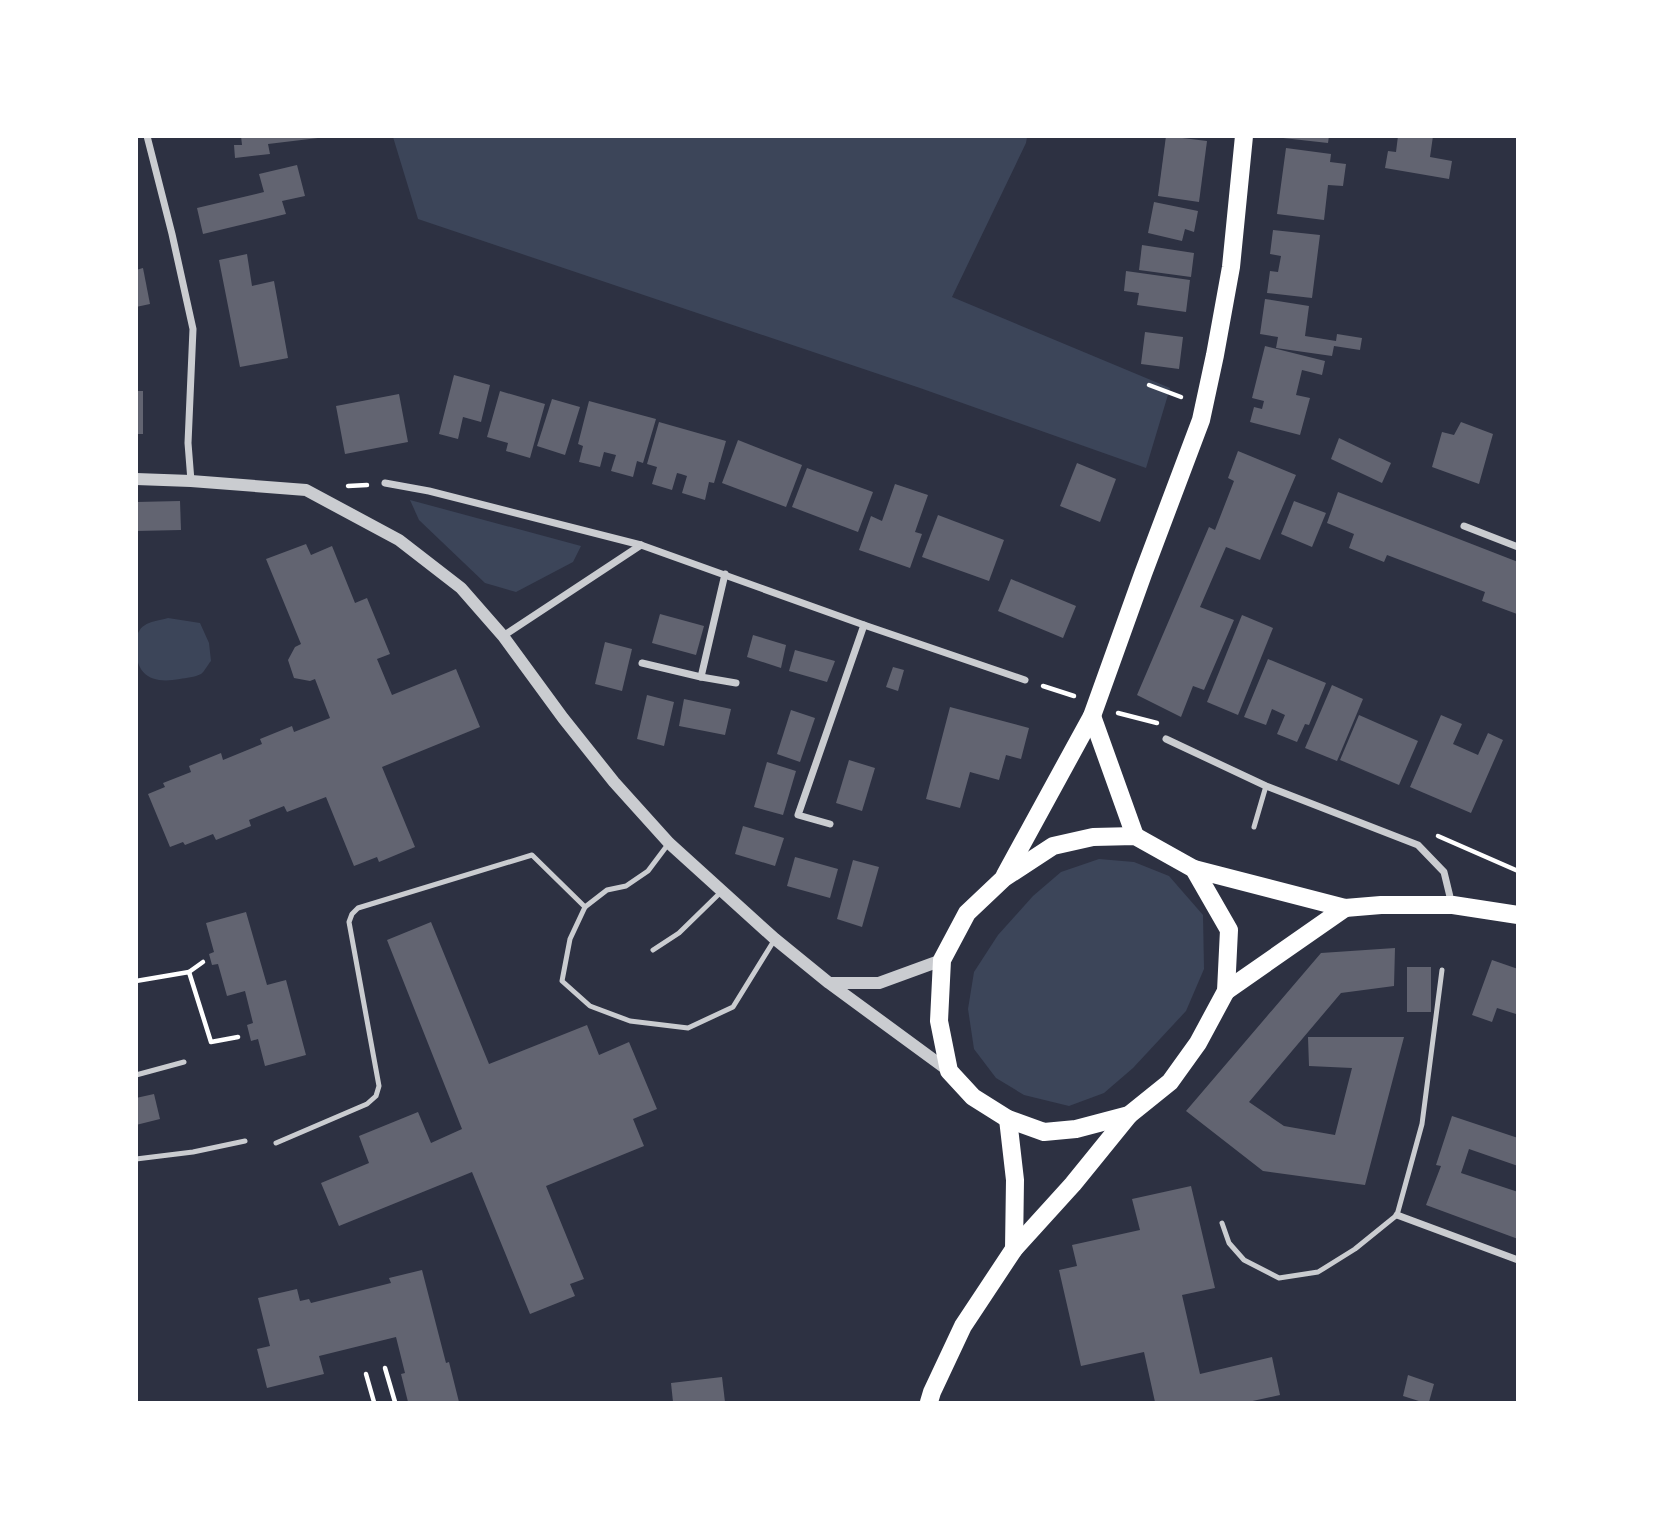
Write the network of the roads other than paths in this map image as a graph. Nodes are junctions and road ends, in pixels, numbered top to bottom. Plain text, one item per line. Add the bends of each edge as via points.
1 (147, 136) edge
2 (1244, 136) edge
3 (136, 479) edge
4 (191, 481) junction
5 (385, 483) dead end
6 (1464, 526) dead end
7 (641, 545) junction
8 (1517, 547) edge
9 (725, 574) junction
10 (864, 625) junction
11 (503, 636) junction
12 (642, 663) dead end
13 (701, 677) junction
14 (1025, 680) dead end
15 (736, 682) dead end
16 (1092, 716) junction
17 (1166, 739) dead end
18 (1266, 786) junction
19 (830, 824) dead end
20 (1254, 827) dead end
21 (1135, 836) junction
22 (668, 843) junction
23 (1194, 869) junction
24 (1004, 878) junction
25 (722, 891) junction
26 (1453, 905) junction
27 (585, 907) junction
28 (1345, 908) junction
29 (1517, 915) edge
30 (775, 939) junction
31 (653, 950) dead end
32 (942, 960) junction
33 (1441, 970) dead end
34 (829, 984) junction
35 (1226, 991) junction
36 (184, 1062) dead end
37 (949, 1071) junction
38 (136, 1075) edge
39 (1129, 1115) junction
40 (1008, 1119) junction
41 (245, 1141) dead end
42 (276, 1143) dead end
43 (136, 1158) edge
44 (1397, 1215) junction
45 (1222, 1223) dead end
46 (1014, 1249) junction
47 (1517, 1260) edge
48 (929, 1402) edge

1 - 4 street via 193,329
2 - 16 main road via 1231,267 1204,406
3 - 4 street
4 - 11 street via 306,490 399,540 461,588
5 - 7 street
6 - 8 street
7 - 9 street
7 - 11 street
9 - 10 street
9 - 13 street
10 - 14 street
10 - 19 street via 798,815
11 - 22 street via 562,718
12 - 13 street
13 - 15 street
16 - 21 main road
16 - 24 main road
17 - 18 street
18 - 20 lane
18 - 26 street via 1418,845 1444,872
21 - 23 main road
21 - 24 main road via 1093,837 1053,846
22 - 25 street
22 - 27 lane via 648,871 626,886 607,890
23 - 28 main road
23 - 35 main road via 1229,930
24 - 32 main road via 967,913
25 - 30 street
25 - 31 lane via 679,933
26 - 28 main road
26 - 29 main road
27 - 30 lane via 569,939 562,981 590,1006 630,1021 688,1028 733,1007
27 - 42 lane via 532,855 358,908 349,922 379,1086 376,1096
28 - 35 main road
30 - 34 street
32 - 34 street via 879,983
32 - 37 main road via 939,1021
33 - 44 lane via 1422,1124
34 - 37 street
35 - 39 main road via 1170,1082
36 - 38 lane
37 - 40 main road via 973,1097
39 - 40 main road via 1044,1132
39 - 46 main road
40 - 46 main road via 1015,1181
41 - 43 lane
44 - 45 lane via 1318,1272 1279,1279 1244,1260 1228,1242
44 - 47 street
46 - 48 main road via 963,1326

